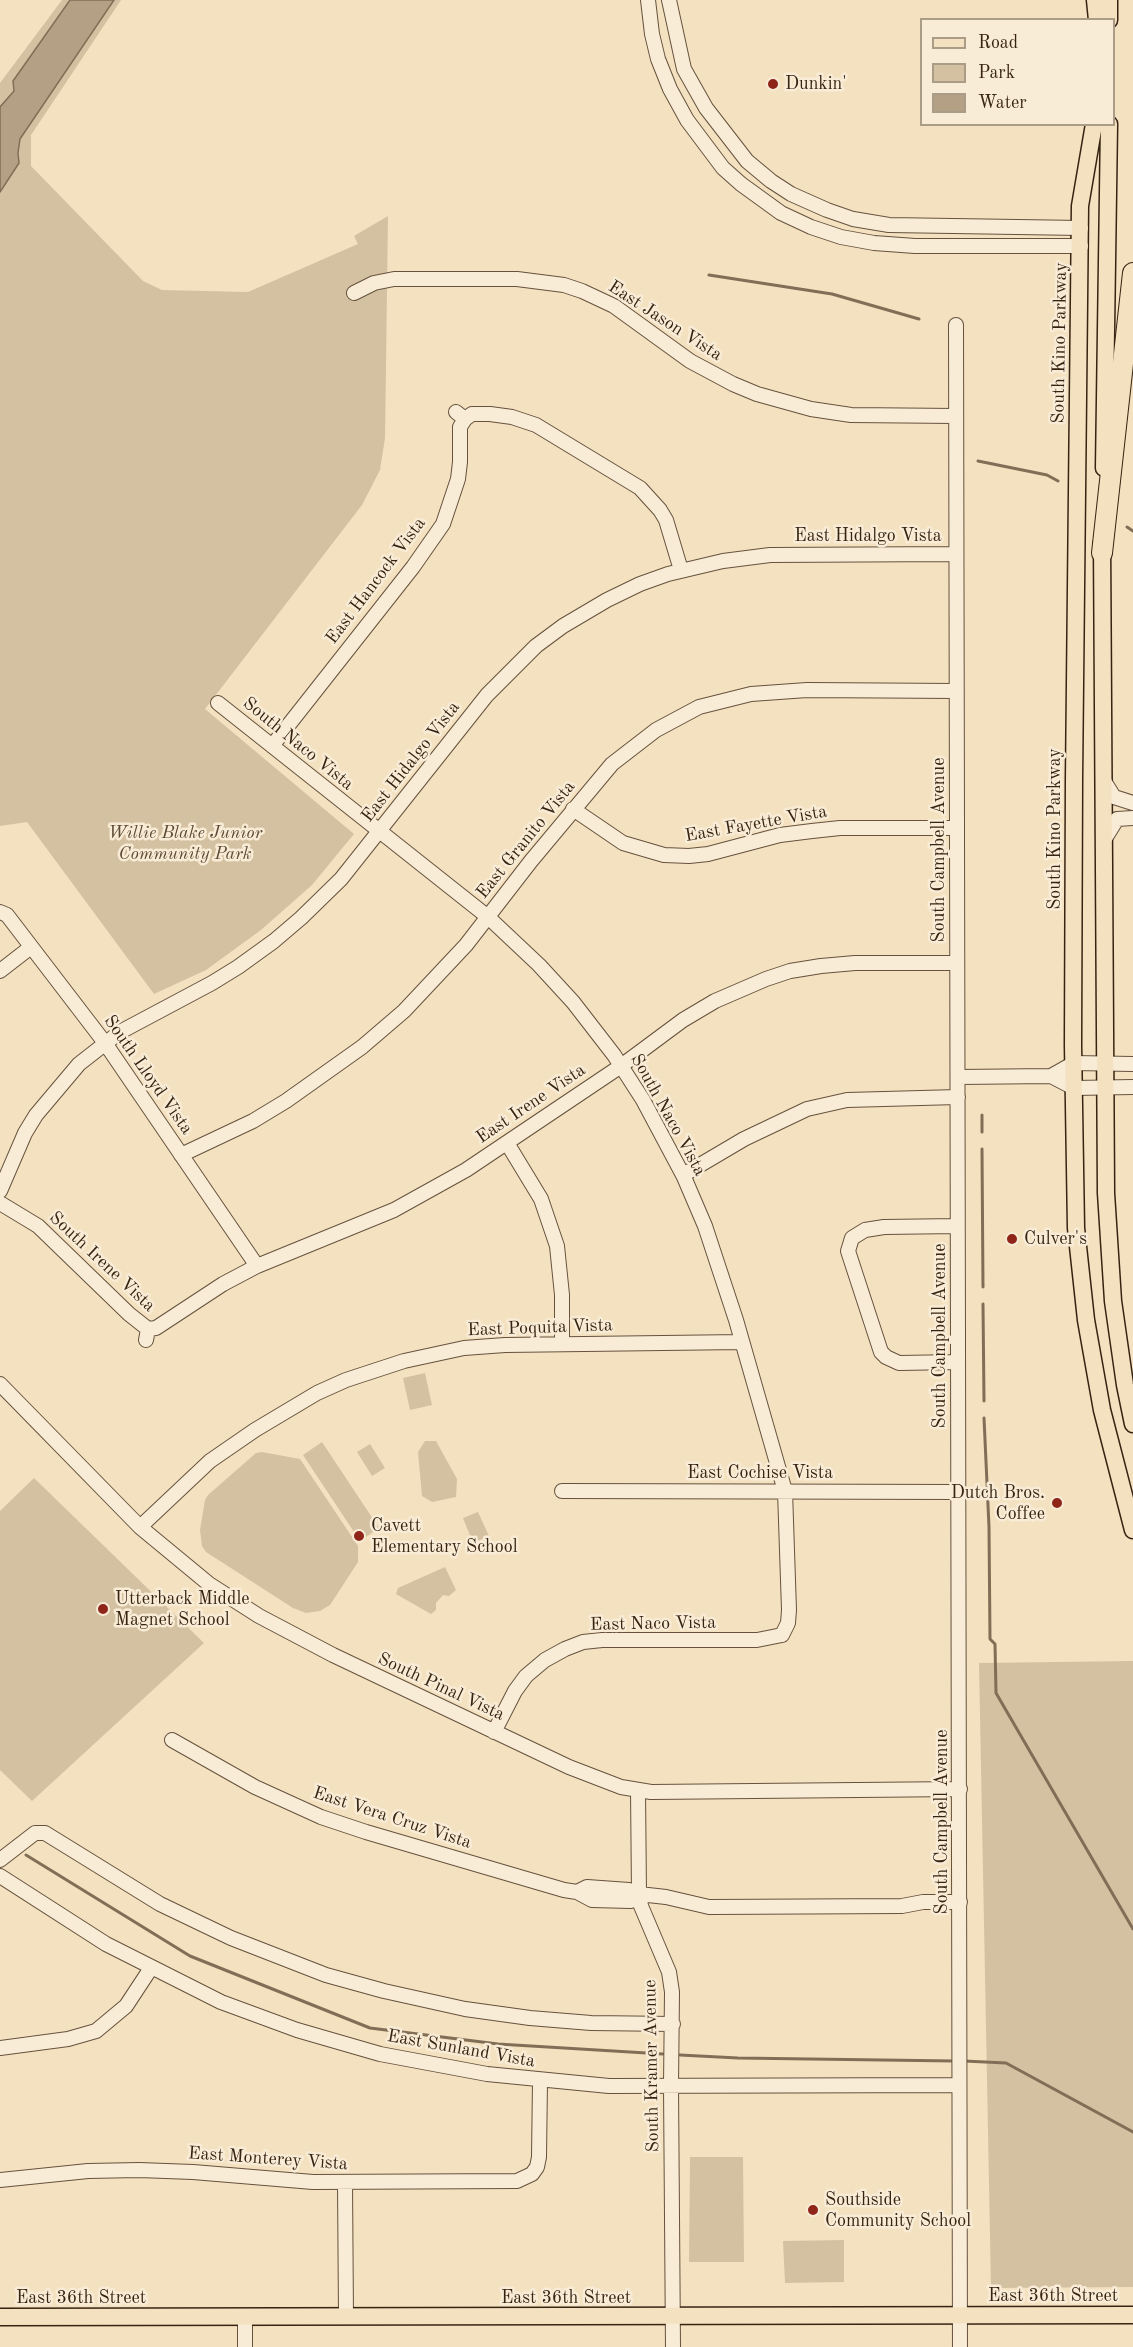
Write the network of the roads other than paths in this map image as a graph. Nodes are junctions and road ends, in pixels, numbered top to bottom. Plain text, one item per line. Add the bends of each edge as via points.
1 (648, 0) edge
2 (669, 0) edge
3 (1095, 0) edge
4 (1109, 0) edge
5 (1097, 18) edge
6 (1109, 18) edge
7 (1094, 126) edge
8 (1108, 126) edge
9 (1081, 228) junction
10 (1108, 228) junction
11 (1081, 246) junction
12 (1107, 247) junction
13 (1133, 273) edge
14 (354, 293) dead end
15 (956, 326) dead end
16 (956, 416) junction
17 (1102, 553) junction
18 (956, 554) junction
19 (681, 570) junction
20 (1076, 656) junction
21 (1103, 657) junction
22 (956, 691) junction
23 (218, 703) dead end
24 (272, 746) junction
25 (1104, 781) junction
26 (1133, 803) edge
27 (573, 809) junction
28 (1133, 818) edge
29 (957, 828) junction
30 (379, 832) junction
31 (1104, 840) junction
32 (0, 912) edge
33 (488, 917) junction
34 (31, 947) junction
35 (957, 963) junction
36 (0, 971) edge
37 (105, 1043) junction
38 (1074, 1063) junction
39 (1104, 1063) junction
40 (1133, 1064) edge
41 (621, 1066) junction
42 (1051, 1076) junction
43 (958, 1077) junction
44 (1074, 1088) junction
45 (1104, 1088) junction
46 (1133, 1088) edge
47 (958, 1097) junction
48 (507, 1143) junction
49 (182, 1155) junction
50 (683, 1175) junction
51 (0, 1191) edge
52 (0, 1203) edge
53 (957, 1226) junction
54 (257, 1266) junction
55 (147, 1334) joint
56 (742, 1342) junction
57 (562, 1344) junction
58 (957, 1362) junction
59 (0, 1384) edge
60 (1133, 1424) edge
61 (562, 1491) dead end
62 (786, 1491) junction
63 (958, 1492) junction
64 (1130, 1510) edge
65 (140, 1527) junction
66 (1133, 1530) edge
67 (786, 1639) joint
68 (494, 1732) junction
69 (172, 1740) dead end
70 (960, 1789) junction
71 (638, 1790) junction
72 (0, 1860) edge
73 (0, 1876) edge
74 (639, 1894) junction
75 (960, 1902) junction
76 (151, 1968) junction
77 (673, 2024) junction
78 (0, 2048) edge
79 (540, 2081) junction
80 (959, 2085) junction
81 (671, 2086) junction
82 (0, 2180) edge
83 (345, 2183) junction
84 (960, 2315) junction
85 (1133, 2316) edge
86 (0, 2317) edge
87 (346, 2317) junction
88 (672, 2317) junction
89 (245, 2318) junction
90 (245, 2347) edge
91 (673, 2347) edge
92 (960, 2347) edge

1 - 11 street via 658,59 687,120 723,168 782,213 841,237 874,243
2 - 9 street via 684,69 706,108 747,161 791,194 853,219 889,225
3 - 5 main road
4 - 6 main road
7 - 9 main road, South Kino Parkway via 1080,206
8 - 10 main road
9 - 10 main road
9 - 11 main road, South Kino Parkway
10 - 12 main road
11 - 12 main road
11 - 20 main road, South Kino Parkway
12 - 17 main road
13 - 17 highway
14 - 16 street, East Jason Vista via 394,279 517,279 564,285 614,306 669,348 711,373 766,397 851,415
15 - 16 street, South Campbell Avenue
16 - 18 street, South Campbell Avenue
17 - 21 main road
18 - 19 street, East Hidalgo Vista via 770,555
18 - 22 street, South Campbell Avenue
19 - 24 street, East Hancock Vista via 666,520 640,488 536,425 490,414 460,415 458,479 443,524
19 - 30 street, East Hidalgo Vista via 607,600 536,646 487,695
20 - 21 main road
20 - 38 main road, South Kino Parkway
21 - 25 main road
22 - 27 street, East Granito Vista via 807,690 751,694 699,707 656,730 612,764
22 - 29 street, South Campbell Avenue
23 - 24 street, South Naco Vista
24 - 30 street, South Naco Vista
25 - 26 street via 1114,797
25 - 31 main road
27 - 29 street, East Fayette Vista via 623,843 664,855 708,854 780,835 840,828
27 - 33 street, East Granito Vista
28 - 31 street via 1117,819
29 - 35 street, South Campbell Avenue
30 - 33 street, South Naco Vista
30 - 37 street, East Hidalgo Vista via 333,886 274,941 212,983 148,1015
31 - 39 main road
32 - 34 street, South Lloyd Vista via 7,915
33 - 41 street, South Naco Vista via 573,1002
33 - 49 street, East Granito Vista via 404,1011 362,1047 253,1121
34 - 36 street
34 - 37 street, South Lloyd Vista
35 - 41 street, East Irene Vista via 821,966 766,978 683,1020
35 - 43 street, South Campbell Avenue
37 - 49 street, South Lloyd Vista
37 - 51 street, East Hidalgo Vista via 79,1064 36,1116
38 - 39 street
38 - 42 street
38 - 44 main road, South Kino Parkway
39 - 40 street
39 - 45 main road
41 - 48 street, East Irene Vista
41 - 50 street, South Naco Vista
42 - 43 street
42 - 44 street
43 - 47 street, South Campbell Avenue
44 - 45 street
44 - 64 main road, South Kino Parkway via 1076,1228 1082,1292 1102,1410
45 - 46 street
45 - 60 main road via 1111,1275
47 - 50 street via 847,1100 807,1109 744,1139
47 - 53 street, South Campbell Avenue
48 - 54 street, East Irene Vista via 394,1210
48 - 57 street via 541,1199 557,1246
49 - 54 street, South Lloyd Vista
50 - 56 street, South Naco Vista via 705,1226
52 - 55 street, South Irene Vista via 38,1226
53 - 58 street, South Campbell Avenue
53 - 58 street via 872,1229 848,1234 849,1257 881,1352 899,1363
54 - 55 street, East Irene Vista via 205,1294
56 - 57 street, East Poquita Vista
56 - 62 street, South Naco Vista
57 - 65 street, East Poquita Vista via 474,1347 404,1361 346,1380 317,1393 210,1461
58 - 63 street, South Campbell Avenue
59 - 65 street, South Pinal Vista
61 - 62 street, East Cochise Vista
62 - 63 street, East Cochise Vista
62 - 67 street, South Naco Vista
63 - 70 street, South Campbell Avenue
64 - 66 main road, South Kino Parkway
65 - 68 street, South Pinal Vista via 209,1584 259,1616
67 - 68 street, East Naco Vista via 583,1642 545,1660 525,1676
68 - 71 street, South Pinal Vista via 569,1767
69 - 74 street, East Vera Cruz Vista via 255,1787 321,1817 577,1892 592,1900 631,1901
70 - 71 street, South Pinal Vista
70 - 75 street, South Campbell Avenue
71 - 74 street, South Kramer Avenue
72 - 77 street via 35,1833 45,1833 160,1904 231,1938 326,1975 465,2009 591,2023
73 - 76 street, East Sunland Vista
74 - 75 street, East Vera Cruz Vista via 709,1907
74 - 77 street, South Kramer Avenue via 669,1972
75 - 80 street, South Campbell Avenue
76 - 78 street via 126,2006 96,2031
76 - 79 street, East Sunland Vista via 263,2019 330,2041 436,2066
77 - 81 street, South Kramer Avenue
79 - 81 street, East Sunland Vista
79 - 83 street, East Monterey Vista via 539,2157 532,2174 517,2181
80 - 81 street, East Sunland Vista
80 - 84 street, South Campbell Avenue
81 - 88 street, South Kramer Avenue
82 - 83 street, East Monterey Vista via 88,2171 164,2170
83 - 87 street
84 - 85 main road, East 36th Street
84 - 88 main road, East 36th Street
84 - 92 street, South Campbell Avenue
86 - 89 main road, East 36th Street
87 - 88 main road, East 36th Street
87 - 89 main road, East 36th Street
88 - 91 street, South Kramer Avenue
89 - 90 street

